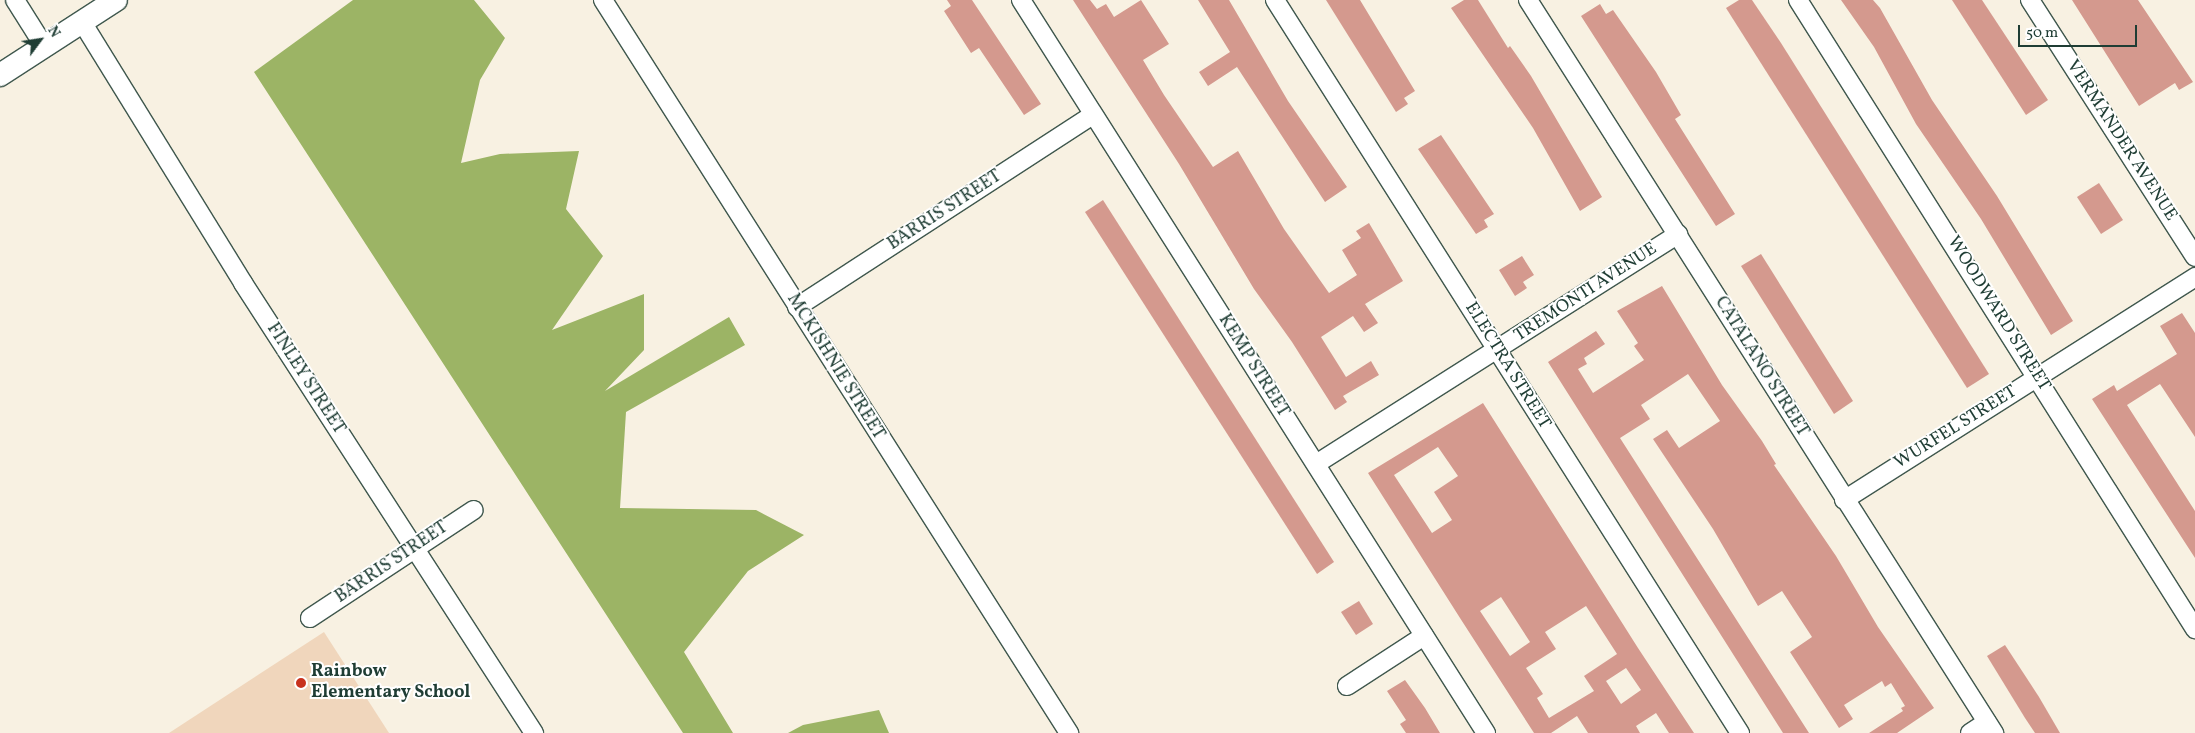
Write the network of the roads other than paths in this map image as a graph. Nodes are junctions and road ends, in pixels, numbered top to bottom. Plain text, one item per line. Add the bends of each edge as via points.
1 (15, 0) edge
2 (116, 0) edge
3 (603, 0) edge
4 (1021, 0) edge
5 (1275, 0) edge
6 (1528, 0) edge
7 (1798, 0) edge
8 (2030, 0) edge
9 (82, 22) junction
10 (44, 46) junction
11 (0, 75) edge
12 (1093, 115) junction
13 (1678, 234) junction
14 (2195, 257) edge
15 (2195, 277) edge
16 (797, 307) junction
17 (1497, 350) junction
18 (2038, 377) junction
19 (1316, 464) junction
20 (1844, 500) junction
21 (474, 510) dead end
22 (413, 547) junction
23 (310, 618) dead end
24 (2195, 629) edge
25 (1424, 636) junction
26 (1346, 686) dead end
27 (1990, 727) edge
28 (534, 733) edge
29 (1069, 733) edge
30 (1486, 733) edge
31 (1740, 733) edge
32 (1970, 733) edge

1 - 10 street
2 - 9 street
3 - 16 street, MCKISHNIE STREET
4 - 12 street, KEMP STREET
5 - 17 street, ELECTRA STREET
6 - 13 street, CATALANO STREET
7 - 18 street, WOODWARD STREET
8 - 14 street, VERMANDER AVENUE
9 - 10 street
9 - 22 street, FINLEY STREET via 243,283
10 - 11 street
12 - 16 street, BARRIS STREET
12 - 19 street, KEMP STREET
13 - 17 street, TREMONTI AVENUE
13 - 20 street, CATALANO STREET
15 - 18 street, WURFEL STREET
16 - 29 street, MCKISHNIE STREET
17 - 19 street, TREMONTI AVENUE
17 - 31 street, ELECTRA STREET
18 - 20 street, WURFEL STREET
18 - 24 street, WOODWARD STREET
19 - 25 street, KEMP STREET
20 - 27 street, CATALANO STREET
21 - 22 street, BARRIS STREET
22 - 23 street, BARRIS STREET
22 - 28 street, FINLEY STREET
25 - 26 street
25 - 30 street, KEMP STREET
27 - 32 street

